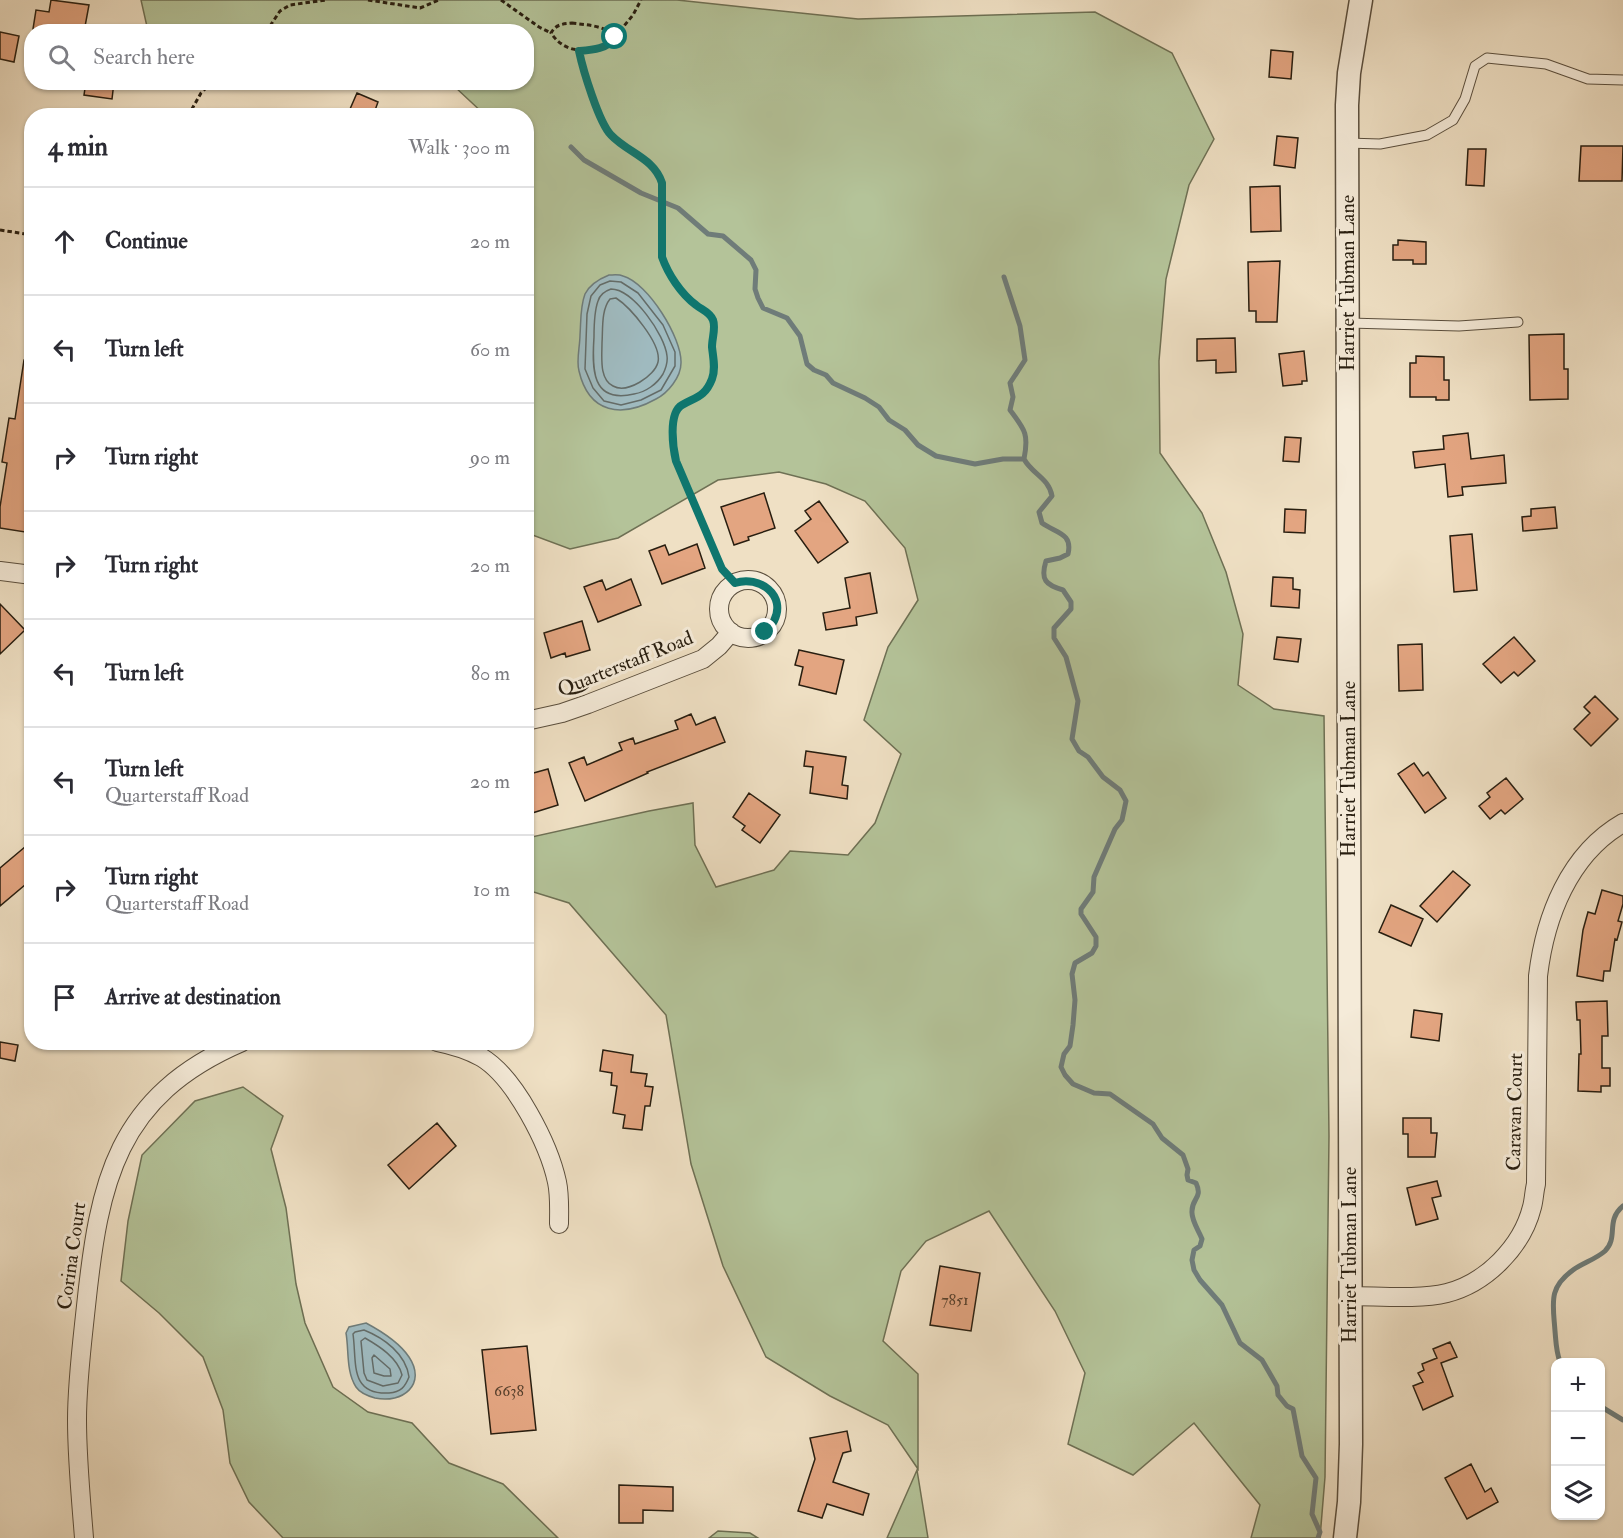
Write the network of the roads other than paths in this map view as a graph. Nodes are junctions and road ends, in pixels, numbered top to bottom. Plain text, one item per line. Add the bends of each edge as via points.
1 (1361, 0) edge
2 (1623, 80) edge
3 (1347, 143) junction
4 (1518, 322) dead end
5 (1347, 323) junction
6 (0, 571) edge
7 (24, 575) edge
8 (731, 632) junction
9 (534, 719) edge
10 (1623, 823) edge
11 (225, 1050) edge
12 (466, 1050) edge
13 (559, 1224) dead end
14 (1349, 1296) junction
15 (84, 1538) edge
16 (1345, 1538) edge

1 - 3 street, Harriet Tubman Lane via 1349,74
2 - 3 lane via 1588,79 1545,64 1487,58 1475,66 1465,99 1453,120 1426,135 1380,144
3 - 5 street, Harriet Tubman Lane
4 - 5 lane via 1459,326
5 - 14 street, Harriet Tubman Lane
6 - 7 street
8 - 8 street via 747,638 757,636 774,621 775,599 763,584 753,580 735,583 728,589 719,610 721,620
8 - 9 street, Quarterstaff Road via 703,658 588,704
10 - 14 street, Caravan Court via 1586,854 1571,874 1550,917 1542,948 1538,976 1536,1184 1524,1228 1497,1264 1462,1287 1425,1295
11 - 15 street, Corina Court via 202,1061 142,1115 114,1162 106,1184 92,1248 79,1378 78,1463
12 - 13 street via 510,1082 531,1120 551,1160
14 - 16 street, Harriet Tubman Lane via 1351,1444

